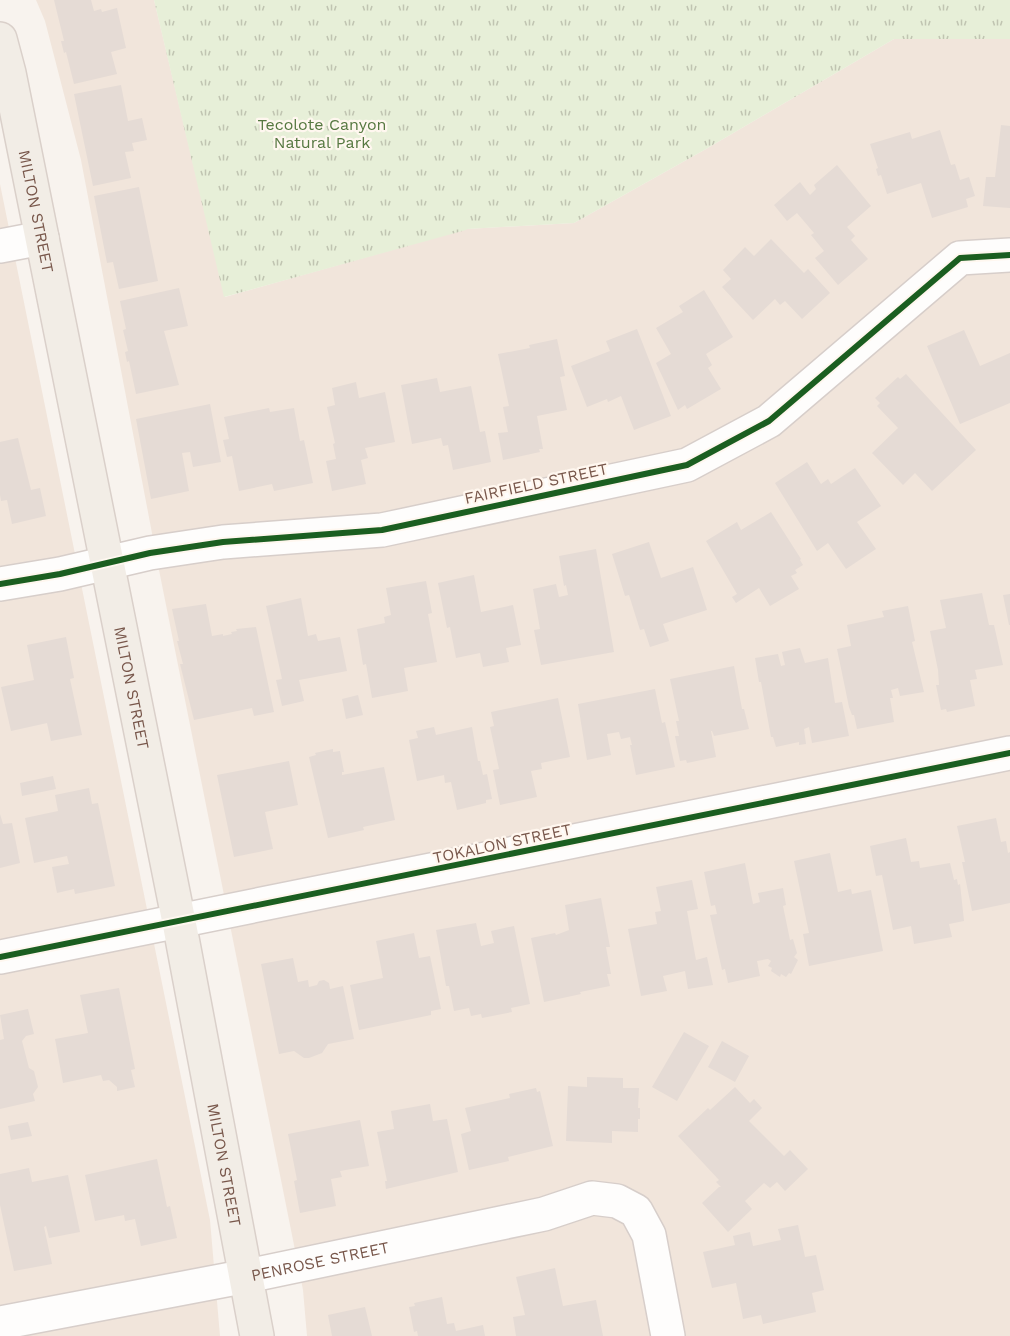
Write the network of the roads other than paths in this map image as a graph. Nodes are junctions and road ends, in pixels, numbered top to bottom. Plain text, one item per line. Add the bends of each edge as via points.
1 (0, 39) edge
2 (42, 238) junction
3 (0, 246) edge
4 (1010, 255) edge
5 (107, 564) junction
6 (0, 584) edge
7 (1010, 753) edge
8 (179, 922) junction
9 (0, 957) edge
10 (247, 1276) junction
11 (0, 1323) edge
12 (256, 1336) edge
13 (668, 1336) edge

1 - 2 main road, MILTON STREET
2 - 3 street
2 - 5 main road, MILTON STREET
4 - 5 street, FAIRFIELD STREET via 960,258 769,421 687,465 382,530 224,542
5 - 6 street, FAIRFIELD STREET
5 - 8 main road, MILTON STREET
7 - 8 street, TOKALON STREET
8 - 9 street, TOKALON STREET
8 - 10 main road, MILTON STREET
10 - 11 street, PENROSE STREET
10 - 12 main road, MILTON STREET
10 - 13 street, PENROSE STREET via 544,1214 592,1198 616,1201 636,1211 649,1235

